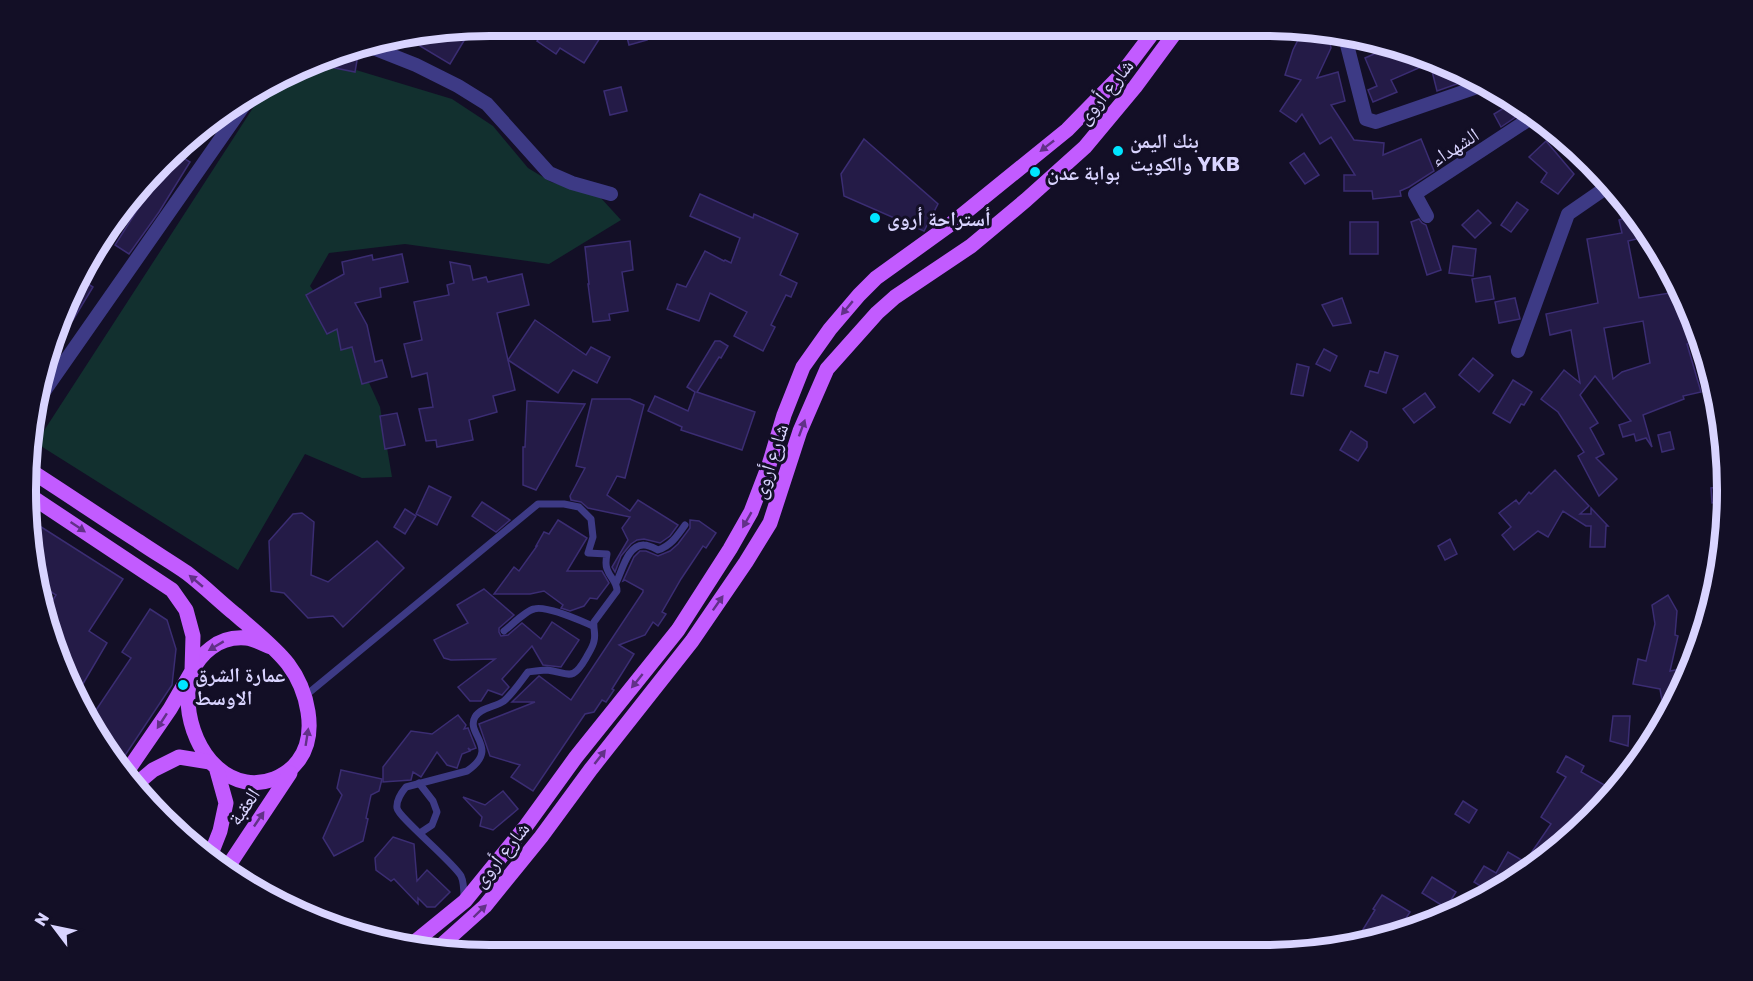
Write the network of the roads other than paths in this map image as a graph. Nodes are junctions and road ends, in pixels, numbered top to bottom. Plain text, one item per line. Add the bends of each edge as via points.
1 (1150, 36) edge
2 (1173, 36) edge
3 (1347, 44) edge
4 (378, 50) edge
5 (1474, 88) edge
6 (238, 113) edge
7 (1526, 121) edge
8 (1603, 190) edge
9 (611, 194) dead end
10 (1427, 216) dead end
11 (876, 279) junction
12 (895, 297) junction
13 (1518, 351) dead end
14 (49, 385) edge
15 (37, 475) edge
16 (36, 500) edge
17 (685, 525) dead end
18 (616, 583) junction
19 (593, 626) junction
20 (504, 631) dead end
21 (271, 647) junction
22 (192, 671) junction
23 (305, 696) junction
24 (130, 767) edge
25 (216, 767) junction
26 (293, 767) junction
27 (141, 780) edge
28 (419, 783) junction
29 (420, 833) junction
30 (212, 849) edge
31 (230, 863) edge
32 (465, 901) junction
33 (419, 939) edge
34 (445, 942) edge

1 -> 11 main road, شارع أروى via 1120,76 1067,130
2 - 12 main road, شارع أروى via 1085,147 971,246
3 - 5 street via 1366,119 1376,122
4 - 9 street via 458,86 487,105 549,173
6 - 14 street
7 - 10 street, الشهداء via 1415,194
8 - 13 street via 1569,214
11 - 12 main road
11 -> 32 main road, شارع أروى via 830,329 803,367 752,512 678,630
34 -> 12 main road, شارع أروى via 485,906 698,632 770,523 800,431 827,369
21 -> 15 main road via 187,573
16 -> 22 main road via 172,590 186,610 193,636
17 - 18 lane via 665,548 635,548
18 - 19 lane via 617,591
18 - 23 lane via 607,572 606,554 588,553 593,537 591,519 579,507 538,504
19 - 20 lane via 535,608
19 - 28 lane via 594,644 577,671 571,675 545,670 528,672 504,701 475,717 474,727 483,750 474,766
21 -> 22 main road via 245,638 224,641 205,653
21 - 23 main road via 288,663
22 -> 24 main road
22 - 25 main road via 188,696 191,723 202,749
26 -> 23 main road via 307,744 309,716
25 - 26 main road via 230,777 252,783 275,779
25 - 27 main road via 210,762 179,757
25 - 30 main road, العقبة via 226,803
31 -> 26 main road, العقبة
28 - 29 lane via 437,812 432,825
28 - 29 lane via 406,787 396,809
29 - 32 lane via 462,877
32 - 33 main road, شارع أروى

